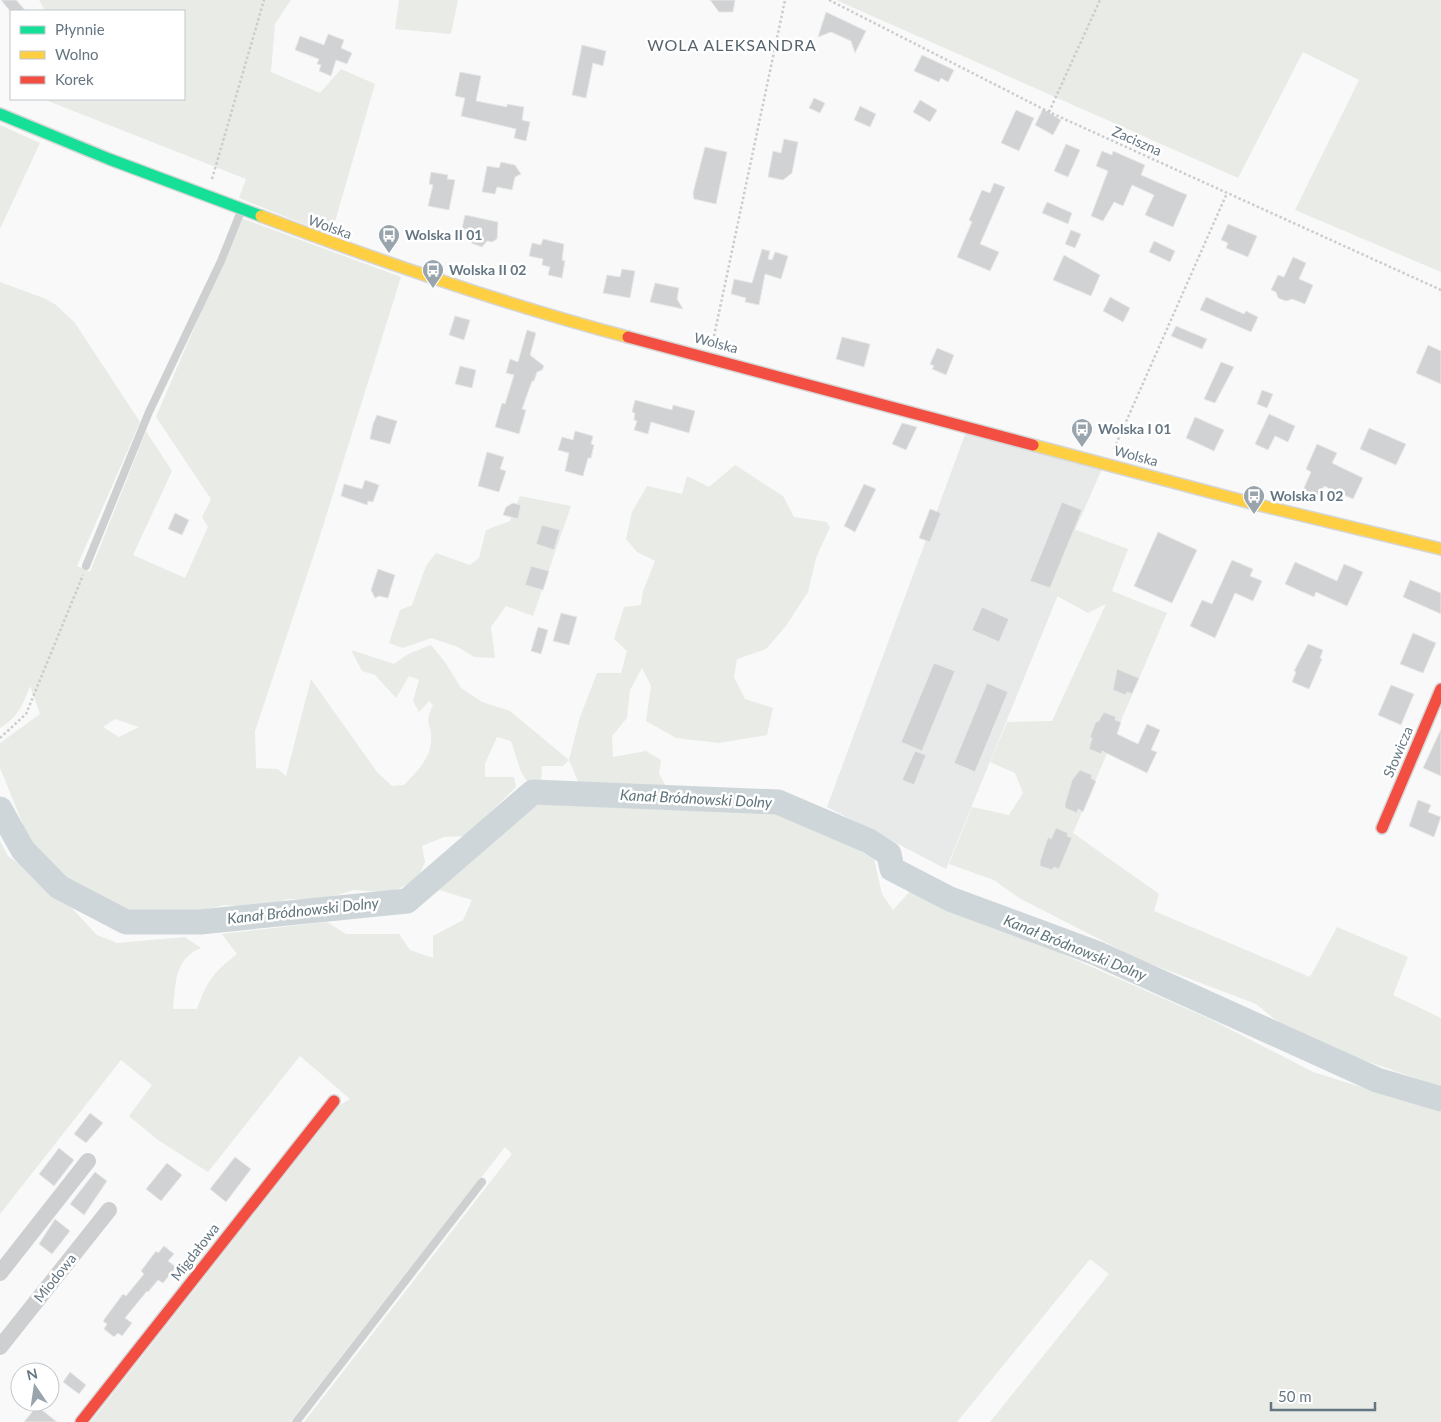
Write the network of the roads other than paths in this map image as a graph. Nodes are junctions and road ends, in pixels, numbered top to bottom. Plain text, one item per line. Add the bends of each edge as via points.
1 (0, 114) edge
2 (241, 210) junction
3 (1441, 550) edge
4 (86, 566) road end
5 (1441, 689) edge
6 (1382, 828) dead end
7 (334, 1101) dead end
8 (88, 1161) dead end
9 (482, 1182) dead end
10 (109, 1210) dead end
11 (0, 1273) edge
12 (0, 1347) edge
13 (81, 1422) edge
14 (296, 1422) edge

1 - 2 street, Wolska
2 - 3 street, Wolska via 440,282 565,320 1255,504
2 - 4 lane via 221,261 149,412
5 - 6 street, Słowicza
7 - 13 street, Migdałowa
8 - 11 street
9 - 14 lane
10 - 12 street, Miodowa

